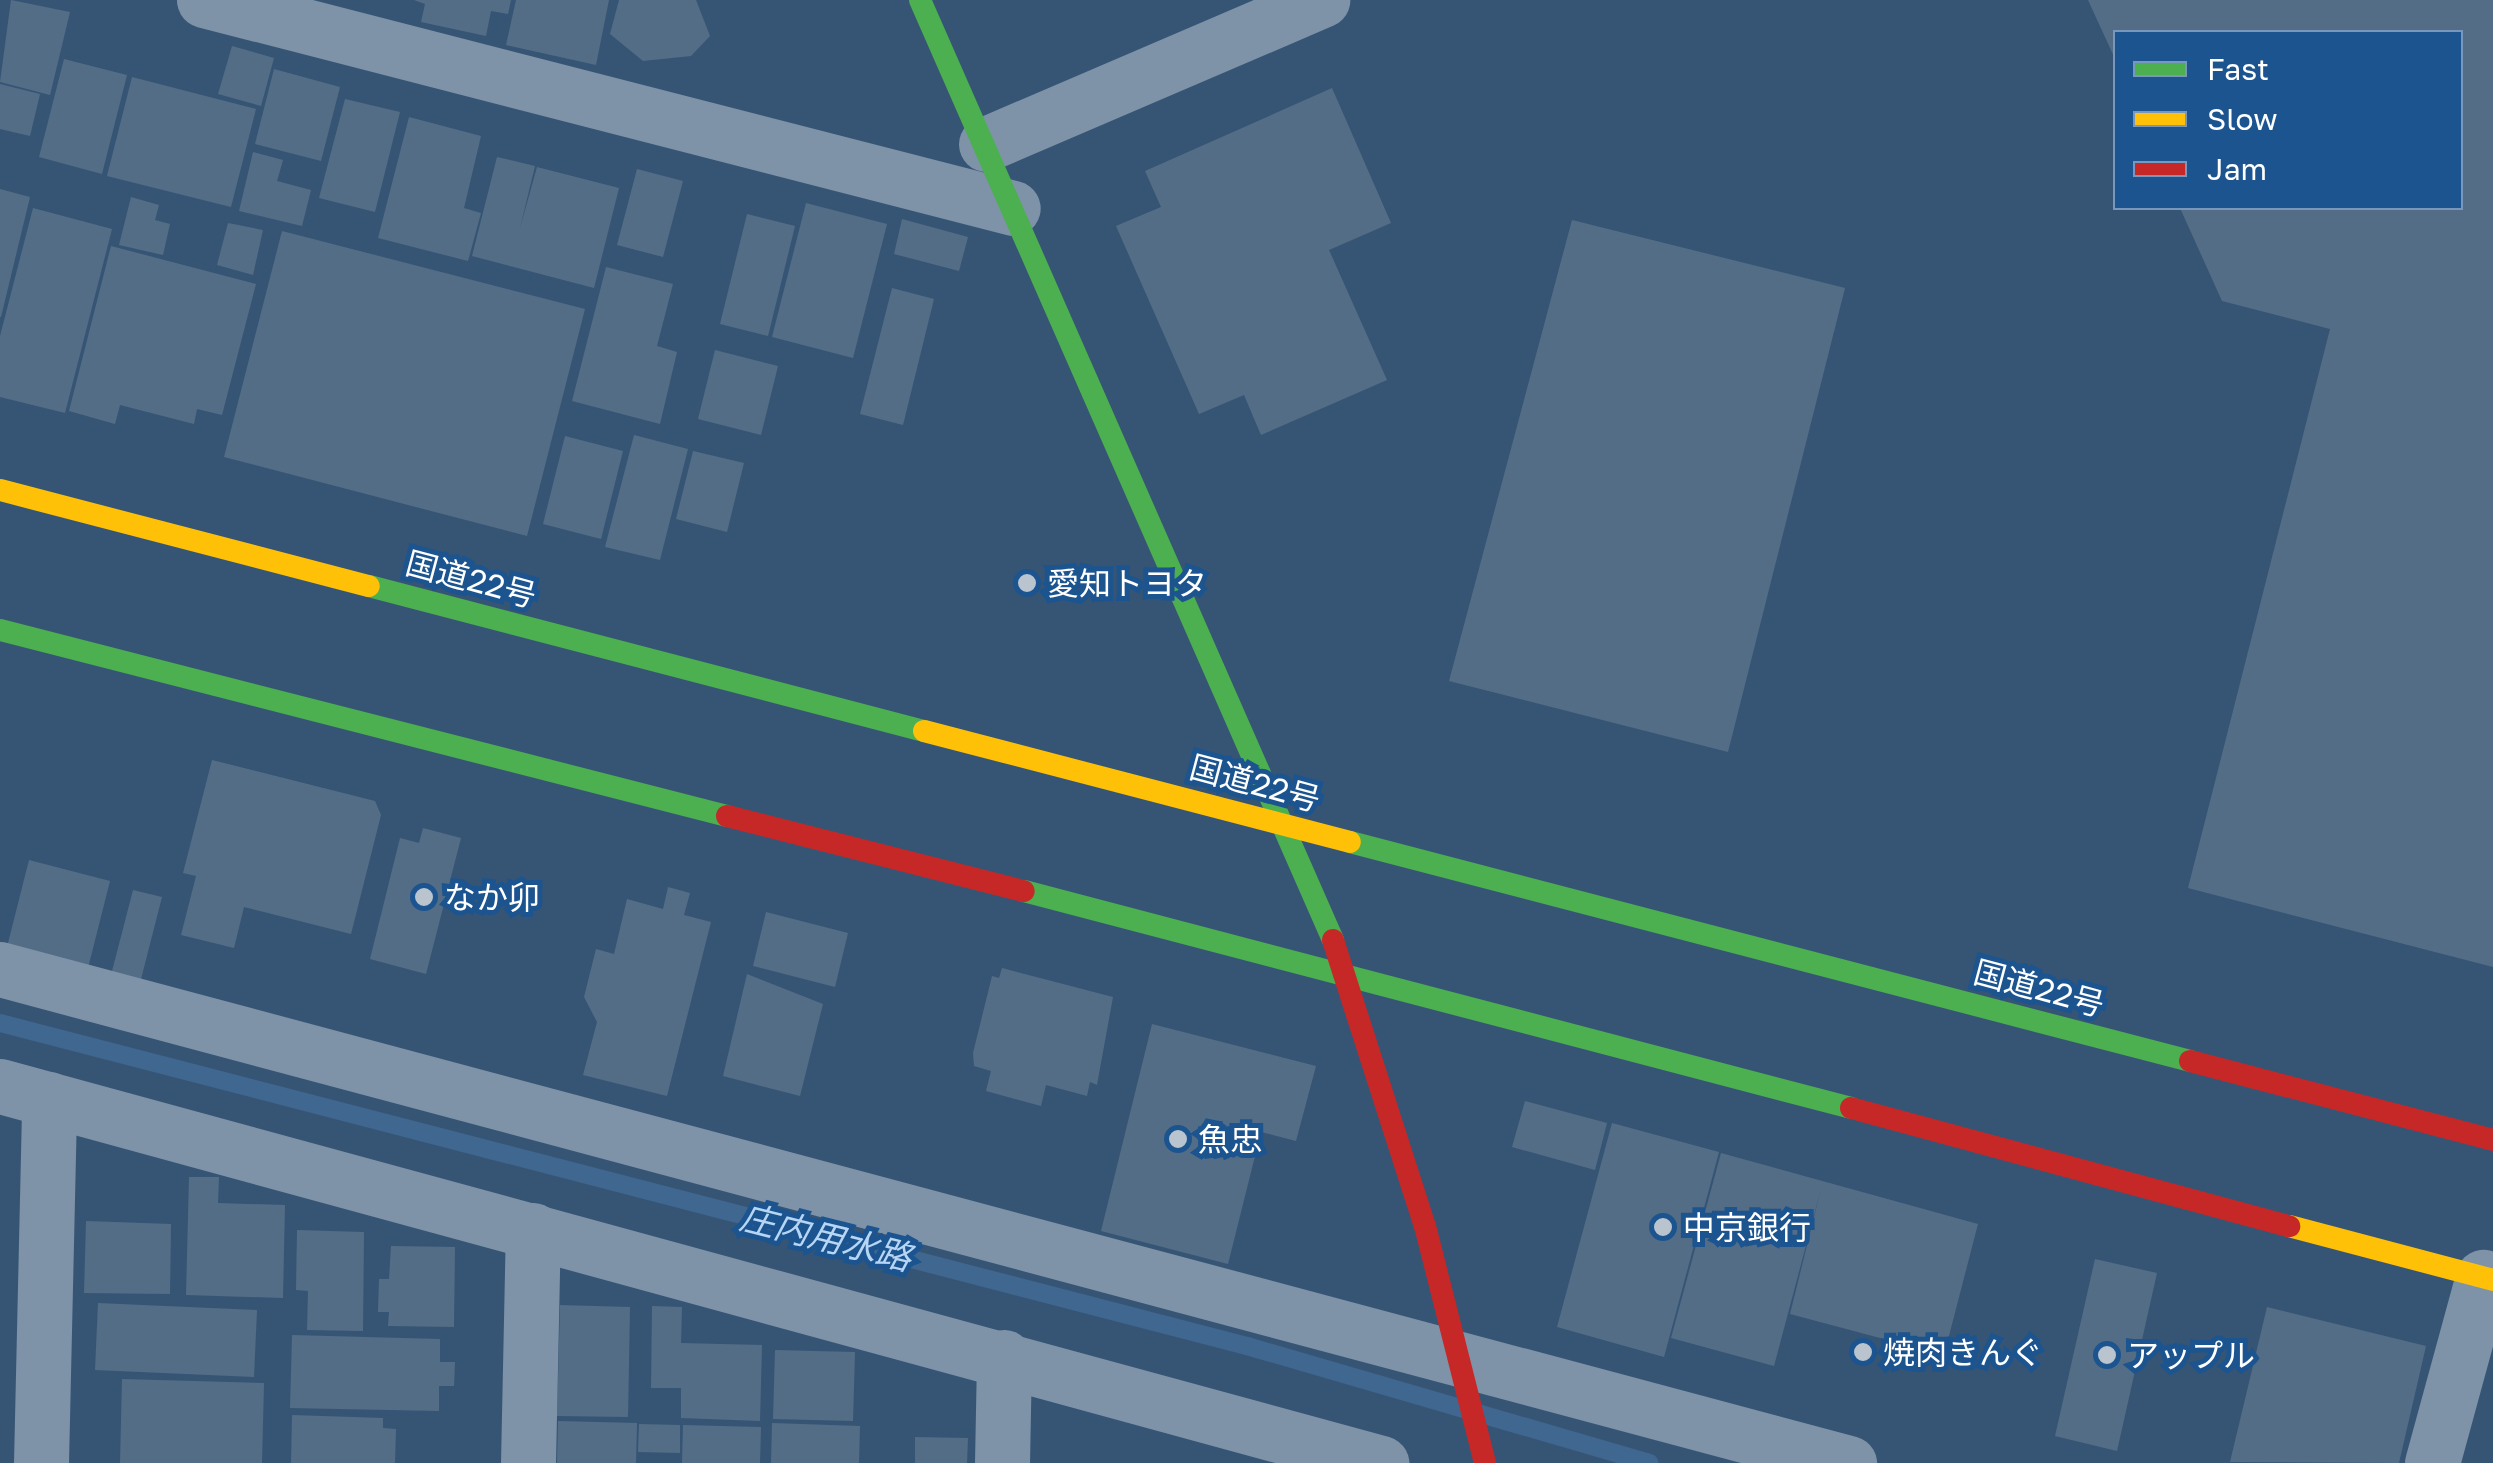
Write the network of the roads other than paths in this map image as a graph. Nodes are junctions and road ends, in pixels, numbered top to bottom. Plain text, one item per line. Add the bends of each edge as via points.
1 (204, 0) edge
2 (920, 0) edge
3 (1322, 0) edge
4 (368, 21) edge
5 (986, 144) junction
6 (1013, 208) junction
7 (0, 490) edge
8 (0, 630) edge
9 (1287, 826) junction
10 (0, 969) edge
11 (1348, 974) junction
12 (25, 1092) edge
13 (2493, 1140) edge
14 (533, 1230) junction
15 (2488, 1278) edge
16 (1004, 1357) junction
17 (1462, 1368) junction
18 (41, 1463) edge
19 (528, 1463) edge
20 (1002, 1463) edge
21 (1380, 1463) edge
22 (1485, 1463) edge
23 (1848, 1463) edge
24 (2432, 1463) edge

1 - 4 street
2 - 5 main road
3 - 5 street
4 - 6 street
5 - 6 main road
6 - 9 main road
7 - 9 main road, 国道22号
8 - 11 main road
9 - 11 main road
9 - 13 main road, 国道22号
10 - 17 street
11 - 15 main road
11 - 17 main road
12 - 14 street
12 - 18 street
14 - 16 street
14 - 19 street
15 - 24 street
16 - 20 street
16 - 21 street
17 - 22 main road
17 - 23 street

